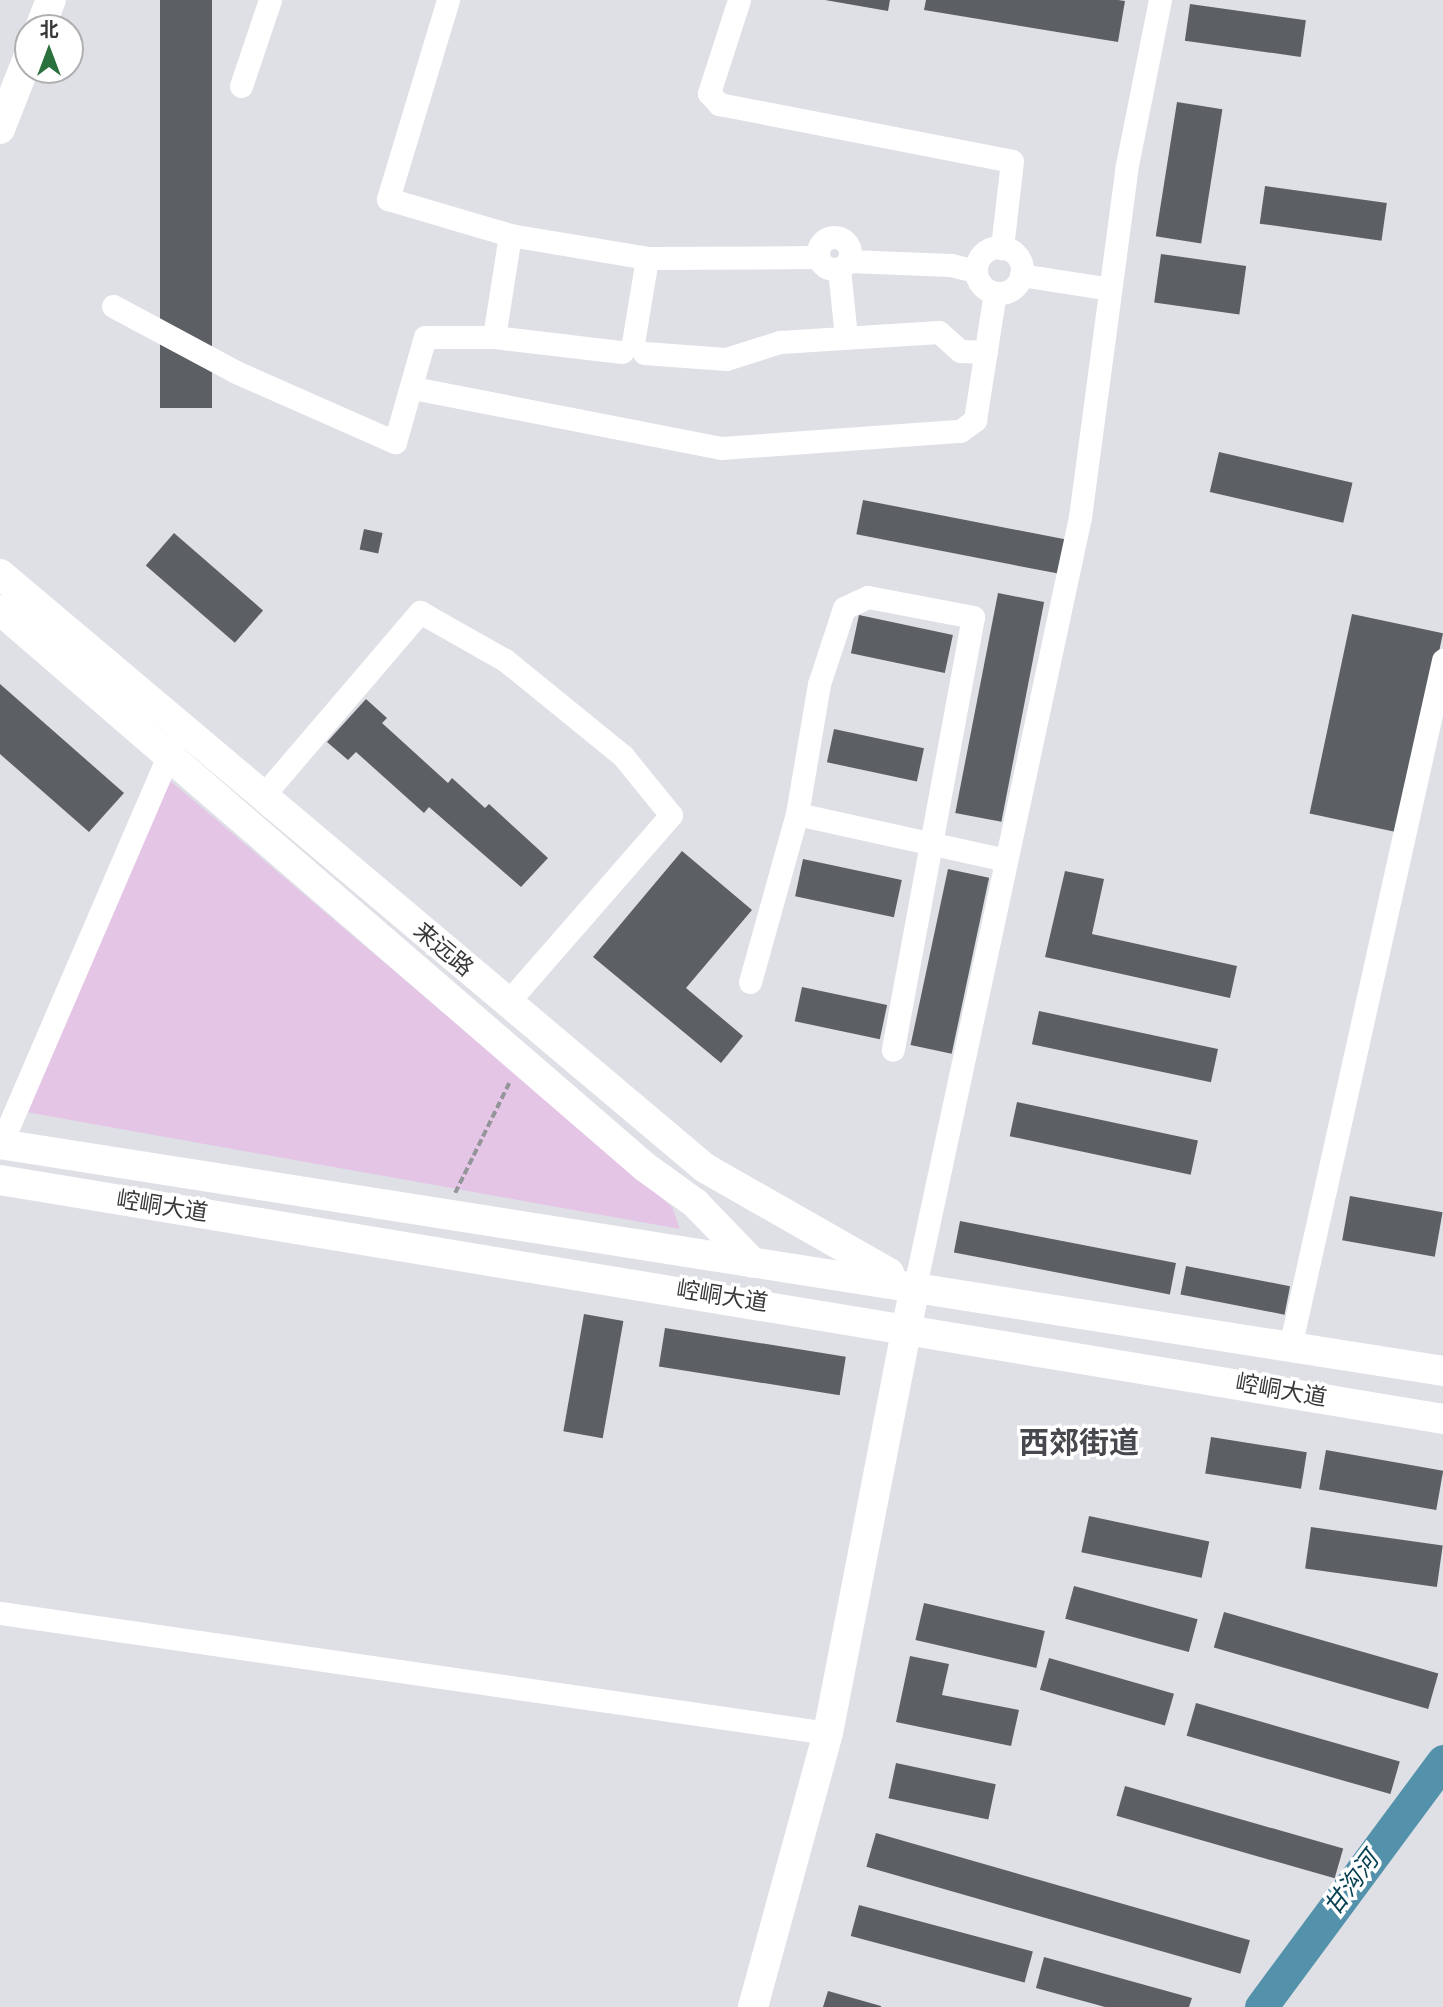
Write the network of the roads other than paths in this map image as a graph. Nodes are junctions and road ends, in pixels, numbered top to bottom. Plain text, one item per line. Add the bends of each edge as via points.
1 (270, 0) edge
2 (448, 0) edge
3 (739, 0) edge
4 (1160, 0) edge
5 (18, 84) edge
6 (241, 86) dead end
7 (0, 129) edge
8 (510, 235) junction
9 (1002, 248) junction
10 (818, 257) junction
11 (647, 258) junction
12 (844, 265) junction
13 (975, 271) junction
14 (1021, 275) junction
15 (1110, 289) junction
16 (995, 293) junction
17 (113, 306) dead end
18 (494, 337) junction
19 (846, 337) junction
20 (633, 349) junction
21 (986, 352) junction
22 (414, 388) junction
23 (0, 574) edge
24 (0, 610) edge
25 (1443, 660) edge
26 (174, 742) junction
27 (261, 797) junction
28 (797, 814) junction
29 (931, 842) junction
30 (1006, 860) junction
31 (750, 982) dead end
32 (507, 1003) junction
33 (894, 1050) dead end
34 (1, 1144) edge
35 (0, 1180) edge
36 (751, 1260) junction
37 (915, 1286) junction
38 (792, 1308) junction
39 (905, 1328) junction
40 (1290, 1347) junction
41 (1443, 1371) edge
42 (1443, 1419) edge
43 (0, 1613) edge
44 (828, 1733) junction
45 (753, 2007) edge

1 - 6 street
2 - 8 street via 388,199
3 - 9 street via 709,93 719,104 1012,161
4 - 15 street via 1126,170
5 - 7 main road
8 - 11 street
8 - 18 street
9 - 13 street via 987,250
9 - 14 street via 1020,261
10 - 11 street
10 - 12 street via 826,267
10 - 12 street via 820,244 836,236 848,242
11 - 20 street
12 - 13 street via 951,265
12 - 19 street
13 - 16 street via 981,285
14 - 15 street
14 - 16 street via 1014,288
15 - 30 street via 1080,517
16 - 21 street
17 - 22 street via 236,372 395,442
18 - 20 street
18 - 22 street via 425,337
19 - 20 street via 780,342 726,359
19 - 21 street via 939,332 960,351
21 - 22 street via 975,420 960,431 721,448
23 - 26 main road, 来远路
24 - 26 main road, 来远路
25 - 40 street
26 - 27 main road, 来远路
26 - 34 street
26 - 36 main road, 来远路 via 521,1060 645,1167 695,1203
27 - 32 main road, 来远路
27 - 32 street via 420,612 505,660 623,757 671,815
28 - 29 street
28 - 29 street via 818,684 844,608 868,597 973,617
28 - 31 street
29 - 30 street
29 - 33 street
30 - 37 street
32 - 37 main road, 来远路 via 705,1168
34 - 36 main road, 崆峒大道
35 - 38 main road, 崆峒大道
36 - 37 main road, 崆峒大道
36 - 38 main road, 来远路
37 - 39 main road
37 - 40 main road, 崆峒大道
38 - 39 main road, 崆峒大道
39 - 42 main road, 崆峒大道
39 - 44 main road
40 - 41 main road, 崆峒大道
43 - 44 street
44 - 45 main road

